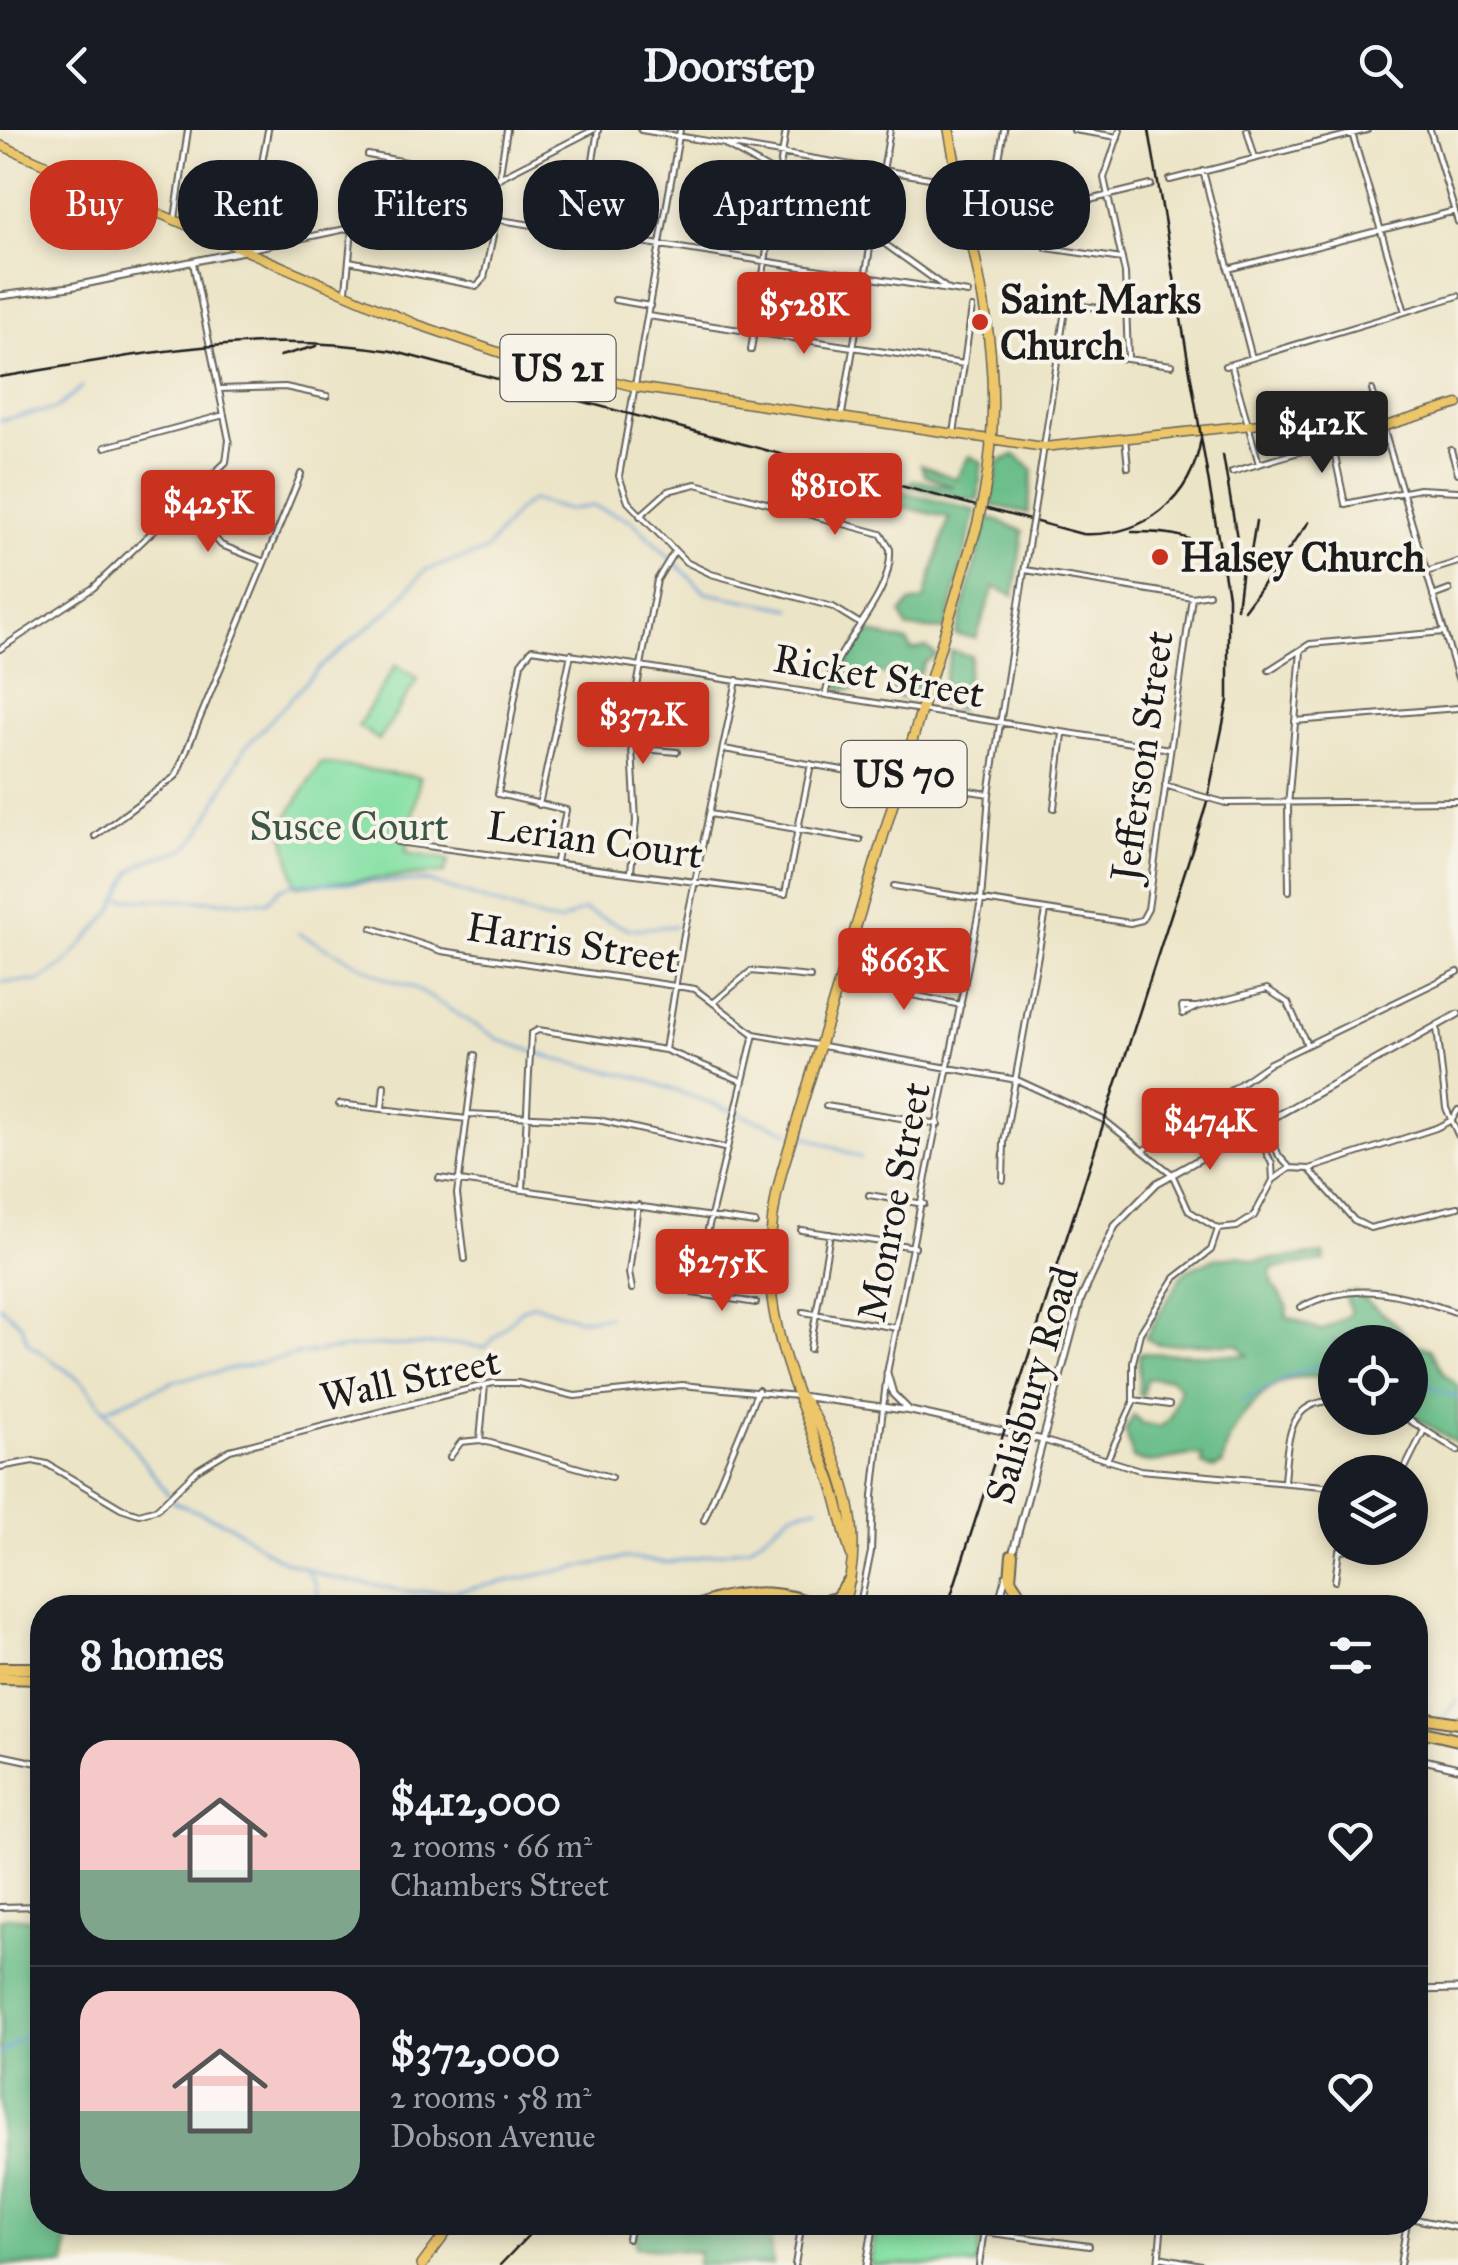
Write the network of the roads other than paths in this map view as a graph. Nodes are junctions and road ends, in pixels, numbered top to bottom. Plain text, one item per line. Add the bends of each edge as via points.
1 (188, 130) edge
2 (268, 130) edge
3 (507, 130) edge
4 (595, 130) edge
5 (641, 130) edge
6 (786, 130) edge
7 (890, 130) edge
8 (949, 130) edge
9 (1004, 130) edge
10 (1074, 130) edge
11 (1120, 130) edge
12 (1247, 130) edge
13 (1367, 130) edge
14 (1430, 130) edge
15 (1352, 132) edge
16 (680, 133) edge
17 (1118, 137) junction
18 (723, 143) junction
19 (0, 145) edge
20 (782, 153) junction
21 (368, 155) dead end
22 (1255, 158) junction
23 (262, 160) edge
24 (395, 160) edge
25 (502, 160) edge
26 (591, 160) edge
27 (751, 160) edge
28 (781, 160) edge
29 (824, 160) edge
30 (885, 160) edge
31 (999, 160) edge
32 (1203, 171) junction
33 (503, 177) edge
34 (1170, 180) dead end
35 (1152, 185) dead end
36 (1107, 196) junction
37 (1090, 200) edge
38 (1455, 211) junction
39 (174, 222) junction
40 (1458, 222) edge
41 (178, 224) edge
42 (1382, 232) junction
43 (660, 246) junction
44 (246, 250) joint
45 (350, 250) edge
46 (490, 250) edge
47 (766, 250) edge
48 (870, 250) edge
49 (895, 250) edge
50 (1061, 250) edge
51 (1122, 259) junction
52 (349, 261) junction
53 (764, 262) junction
54 (193, 263) junction
55 (1228, 269) junction
56 (865, 278) junction
57 (950, 290) junction
58 (968, 293) dead end
59 (345, 295) junction
60 (0, 296) edge
61 (1458, 296) edge
62 (1022, 299) dead end
63 (614, 300) dead end
64 (1066, 304) junction
65 (650, 306) junction
66 (972, 308) dead end
67 (1126, 311) junction
68 (1405, 312) junction
69 (648, 316) junction
70 (753, 332) junction
71 (853, 348) junction
72 (752, 350) dead end
73 (1059, 350) junction
74 (518, 358) junction
75 (1252, 358) junction
76 (1128, 360) junction
77 (964, 364) junction
78 (1172, 365) dead end
79 (512, 380) dead end
80 (636, 387) junction
81 (219, 389) junction
82 (1372, 390) dead end
83 (326, 396) dead end
84 (1458, 404) edge
85 (224, 415) junction
86 (842, 419) junction
87 (1248, 424) junction
88 (1382, 427) junction
89 (954, 434) junction
90 (1125, 438) junction
91 (991, 439) junction
92 (1332, 442) junction
93 (1044, 446) junction
94 (105, 448) dead end
95 (1451, 450) dead end
96 (1260, 464) junction
97 (1128, 468) dead end
98 (1232, 472) dead end
99 (1458, 473) edge
100 (300, 474) dead end
101 (1458, 491) edge
102 (1402, 493) junction
103 (186, 504) junction
104 (640, 516) junction
105 (674, 552) junction
106 (262, 562) junction
107 (1458, 562) edge
108 (1024, 570) junction
109 (1426, 572) junction
110 (1449, 590) dead end
111 (1210, 594) dead end
112 (1433, 596) junction
113 (1192, 597) junction
114 (859, 622) junction
115 (1444, 632) junction
116 (0, 649) edge
117 (1301, 651) junction
118 (571, 654) junction
119 (642, 664) junction
120 (1269, 670) dead end
121 (1458, 678) edge
122 (737, 680) junction
123 (826, 694) junction
124 (1458, 708) edge
125 (924, 712) junction
126 (1295, 721) junction
127 (623, 725) dead end
128 (1000, 725) junction
129 (1063, 734) junction
130 (614, 737) dead end
131 (627, 740) junction
132 (632, 748) junction
133 (724, 749) junction
134 (1170, 749) junction
135 (677, 752) dead end
136 (812, 764) junction
137 (882, 777) dead end
138 (1165, 785) junction
139 (936, 786) dead end
140 (989, 794) junction
141 (1458, 801) edge
142 (538, 806) junction
143 (1288, 806) junction
144 (1054, 808) dead end
145 (710, 814) junction
146 (801, 830) junction
147 (95, 836) dead end
148 (860, 840) dead end
149 (397, 842) dead end
150 (556, 861) junction
151 (630, 871) junction
152 (697, 881) junction
153 (894, 886) dead end
154 (1289, 891) dead end
155 (981, 901) junction
156 (1046, 911) junction
157 (372, 928) dead end
158 (873, 951) dead end
159 (1458, 972) edge
160 (810, 978) dead end
161 (856, 983) dead end
162 (676, 984) junction
163 (897, 990) junction
164 (713, 1003) junction
165 (960, 1005) junction
166 (1197, 1007) dead end
167 (1458, 1014) edge
168 (1437, 1028) junction
169 (754, 1034) junction
170 (822, 1044) junction
171 (1307, 1044) junction
172 (665, 1050) junction
173 (475, 1055) dead end
174 (949, 1066) junction
175 (1017, 1080) junction
176 (742, 1082) junction
177 (384, 1086) dead end
178 (339, 1104) dead end
179 (826, 1106) dead end
180 (382, 1109) junction
181 (1458, 1110) edge
182 (529, 1114) junction
183 (467, 1116) junction
184 (1452, 1120) junction
185 (1265, 1123) junction
186 (938, 1124) junction
187 (1254, 1129) junction
188 (1458, 1135) edge
189 (725, 1148) junction
190 (1143, 1151) junction
191 (1290, 1168) junction
192 (1309, 1169) junction
193 (1172, 1174) junction
194 (440, 1178) dead end
195 (1003, 1180) dead end
196 (1273, 1180) junction
197 (459, 1181) junction
198 (524, 1189) junction
199 (869, 1195) dead end
200 (638, 1204) junction
201 (924, 1204) junction
202 (1458, 1208) edge
203 (710, 1216) junction
204 (755, 1223) dead end
205 (801, 1230) dead end
206 (1218, 1230) junction
207 (830, 1234) junction
208 (915, 1247) junction
209 (465, 1259) dead end
210 (632, 1290) dead end
211 (756, 1303) dead end
212 (1300, 1307) dead end
213 (803, 1312) dead end
214 (1458, 1313) edge
215 (816, 1314) junction
216 (898, 1328) junction
217 (810, 1349) dead end
218 (887, 1374) junction
219 (485, 1384) junction
220 (758, 1390) junction
221 (800, 1396) junction
222 (1134, 1400) junction
223 (1318, 1403) edge
224 (1170, 1405) dead end
225 (882, 1406) junction
226 (911, 1411) junction
227 (1428, 1432) edge
228 (480, 1440) junction
229 (1043, 1440) junction
230 (1458, 1451) edge
231 (450, 1456) dead end
232 (1107, 1460) junction
233 (0, 1467) edge
234 (611, 1477) dead end
235 (1284, 1483) junction
236 (1318, 1486) edge
237 (704, 1520) dead end
238 (1012, 1555) junction
239 (1338, 1565) edge
240 (848, 1580) junction
241 (1335, 1581) dead end
242 (838, 1595) edge
243 (845, 1595) edge
244 (862, 1595) edge
245 (1004, 1595) edge
246 (1020, 1595) edge
247 (0, 1668) edge
248 (30, 1668) edge
249 (0, 1678) edge
250 (30, 1679) edge
251 (1428, 1718) edge
252 (1458, 1724) edge
253 (1428, 1733) edge
254 (1458, 1740) edge
255 (0, 1755) edge
256 (30, 1761) edge
257 (1428, 1761) edge
258 (1458, 1768) edge
259 (0, 1906) edge
260 (30, 1906) edge
261 (1458, 1988) edge
262 (1428, 1989) edge
263 (1428, 2222) edge
264 (1458, 2228) edge
265 (444, 2235) edge
266 (629, 2235) edge
267 (800, 2235) edge
268 (872, 2235) edge
269 (984, 2235) edge
270 (1006, 2235) edge
271 (1161, 2235) edge
272 (1405, 2235) edge
273 (628, 2239) dead end
274 (1088, 2246) dead end
275 (1159, 2258) junction
276 (422, 2265) edge
277 (795, 2265) edge
278 (867, 2265) edge
279 (979, 2265) edge
280 (1158, 2265) edge
281 (1200, 2265) edge
282 (1400, 2265) edge

1 - 39 street
2 - 23 street
3 - 25 street
4 - 26 street
4 - 33 street
5 - 16 street
6 - 20 street
7 - 30 street
8 - 91 highway, US 70 via 988,310
9 - 31 street
10 - 17 street
11 - 17 street
12 - 22 street
13 - 15 street
14 - 38 street
15 - 22 street
15 - 42 street
16 - 18 street
16 - 43 street
17 - 36 street via 1106,164
18 - 20 street
18 - 27 street
19 - 39 main road, US 21
20 - 28 street
20 - 29 street
21 - 24 street
22 - 32 street
32 - 34 street
32 - 55 street
35 - 36 street
36 - 37 street
36 - 51 street
38 - 40 street
38 - 42 street
39 - 41 main road, US 21
42 - 55 street
42 - 68 street
43 - 53 street
43 - 65 street
44 - 54 street
44 - 59 main road, US 21
45 - 52 street
46 - 52 street via 476,286
47 - 53 street
48 - 56 street
49 - 57 street
50 - 51 street
51 - 67 street
52 - 59 street
53 - 56 street
53 - 70 street
54 - 60 street
54 - 81 street
55 - 75 street
56 - 57 street
56 - 71 street
57 - 58 street
59 - 74 main road, US 21
61 - 68 street
62 - 64 street
63 - 65 street
64 - 67 street
64 - 73 street, Monroe Street
65 - 69 street
66 - 77 street
67 - 76 street
68 - 75 street
69 - 70 street
69 - 80 street
70 - 71 street
70 - 72 street
71 - 77 street
71 - 86 street
73 - 76 street
73 - 93 street, Monroe Street
74 - 79 street
74 - 80 main road, US 21
75 - 87 street via 1228,365
76 - 78 street
77 - 89 street
80 - 86 main road, US 21
80 - 104 street via 619,485
81 - 83 street via 284,387
81 - 85 street
82 - 88 street
84 - 88 main road, US 21
85 - 94 street
85 - 103 street via 226,462
86 - 89 main road, US 21
87 - 88 main road, US 21 via 1317,418
87 - 90 main road, US 21
87 - 96 street
88 - 92 street
88 - 102 street
89 - 91 main road, US 21
90 - 93 main road, US 21
90 - 97 street
91 - 93 main road, US 21
91 - 125 highway, US 70, bridge via 977,526
92 - 96 street
92 - 102 street via 1345,504
93 - 108 street, Monroe Street, bridge
95 - 99 street
96 - 98 street
100 - 106 street
101 - 102 street
102 - 109 street
103 - 106 street via 221,545
103 - 116 street via 93,588
104 - 105 street
104 - 114 street via 668,491 696,484 881,534 891,558
105 - 114 street via 697,569 833,607
105 - 119 street via 660,569
106 - 147 street via 176,776
107 - 109 street
108 - 113 street
108 - 128 street, Monroe Street
109 - 112 street
110 - 112 street
111 - 113 street
112 - 115 street
113 - 134 street, Jefferson Street
114 - 123 street
115 - 117 street via 1310,644
115 - 121 street
117 - 120 street
117 - 126 street
118 - 119 street, Ricket Street
118 - 142 street
118 - 142 street, Ricket Street via 532,649 521,663 498,794
119 - 122 street, Ricket Street
119 - 132 street
122 - 123 street, Ricket Street
122 - 133 street
123 - 125 street, Ricket Street
124 - 126 street
125 - 128 street, Ricket Street
125 - 170 highway, US 70
126 - 143 street
127 - 131 street
128 - 129 street, Ricket Street
128 - 140 street, Monroe Street
129 - 134 street, Ricket Street
129 - 144 street
130 - 131 street
131 - 132 street
132 - 135 street
132 - 151 street via 636,821
133 - 136 street
133 - 145 street
134 - 138 street, Jefferson Street
136 - 137 street
136 - 146 street
138 - 143 street, bridge via 1226,803
138 - 156 street, Jefferson Street via 1142,920 1130,924
139 - 140 street
140 - 155 street, Monroe Street
141 - 143 street
142 - 150 street via 566,810
143 - 154 street
145 - 146 street
145 - 152 street
146 - 148 street
146 - 152 street, Lerian Court via 785,894
149 - 150 street, Lerian Court
150 - 151 street, Lerian Court
151 - 152 street, Lerian Court
152 - 162 street
153 - 155 street
155 - 156 street
155 - 165 street, Monroe Street
156 - 175 street
157 - 162 street, Harris Street via 442,951
158 - 163 street via 902,955
159 - 171 street
160 - 164 street via 751,970
161 - 163 street
162 - 164 street, Harris Street
162 - 172 street
163 - 165 street
164 - 169 street, Harris Street
165 - 174 street, Monroe Street
166 - 171 street via 1266,989 1288,1003
167 - 168 street, Salisbury Road
168 - 184 street
168 - 185 street, Salisbury Road
169 - 170 street
169 - 176 street
170 - 174 street
170 - 221 highway, US 70 via 768,1238 772,1316
171 - 190 street via 1256,1071
172 - 176 street
172 - 182 street via 544,1030 531,1034
173 - 183 street
174 - 175 street
174 - 186 street, Monroe Street
175 - 190 street via 1087,1110
175 - 195 street
176 - 189 street
177 - 180 street
178 - 180 street
179 - 186 street
180 - 183 street
181 - 184 street
182 - 183 street
182 - 189 street via 612,1122
182 - 198 street
183 - 197 street
184 - 188 street
184 - 192 street
185 - 187 street, Salisbury Road
185 - 191 street
186 - 201 street, Monroe Street
187 - 193 street, Salisbury Road
187 - 196 street
189 - 203 street
190 - 193 street
191 - 192 street
191 - 196 street
192 - 202 street via 1354,1220 1370,1228
193 - 206 street via 1189,1211
193 - 229 street, Salisbury Road via 1135,1203 1099,1253
194 - 197 street
196 - 206 street via 1254,1216
197 - 198 street
197 - 209 street via 456,1214
198 - 200 street
199 - 201 street
200 - 203 street
200 - 210 street
201 - 208 street, Monroe Street
203 - 204 street
203 - 211 street via 693,1292
205 - 207 street
206 - 222 street via 1211,1250 1175,1278 1140,1333
207 - 208 street
207 - 215 street
208 - 216 street, Monroe Street
212 - 214 street via 1372,1289
213 - 215 street
215 - 216 street
215 - 217 street
216 - 218 street, Monroe Street
218 - 225 street, Monroe Street
218 - 226 street via 893,1394
219 - 220 street, Wall Street via 518,1383 574,1396 682,1385
219 - 228 street
219 - 233 street, Wall Street via 230,1450 148,1512 121,1508 47,1464
220 - 221 street, Wall Street
220 - 237 street
221 - 225 street, Wall Street
221 - 240 highway, US 70 via 838,1499 851,1554
222 - 224 street
222 - 232 street
223 - 235 street via 1297,1414 1290,1430
225 - 226 street, Wall Street
225 - 244 street, Monroe Street
226 - 229 street, Wall Street
227 - 230 street
228 - 231 street via 461,1442
228 - 234 street
229 - 232 street
229 - 238 street, Salisbury Road
232 - 235 street via 1156,1472
235 - 236 street
238 - 245 street, Salisbury Road
238 - 246 highway via 1010,1579
239 - 241 street
240 - 242 highway
240 - 243 highway, US 70
247 - 248 highway
249 - 250 highway
251 - 252 highway
253 - 254 highway
255 - 256 street
257 - 258 street
259 - 260 street
261 - 262 street
263 - 264 street
265 - 276 highway
266 - 273 street
267 - 277 street
268 - 278 street
269 - 279 street
270 - 274 street
271 - 275 street
272 - 282 street
275 - 280 street
275 - 281 street

